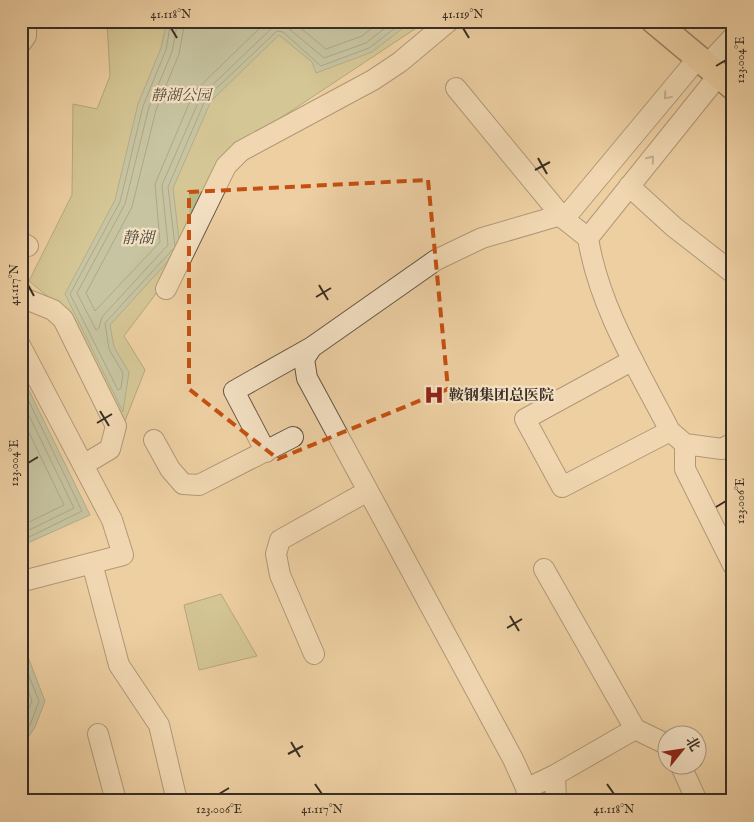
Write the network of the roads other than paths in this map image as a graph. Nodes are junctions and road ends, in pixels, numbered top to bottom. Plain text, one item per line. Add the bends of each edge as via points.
1 (26, 21) edge
2 (449, 21) edge
3 (654, 21) edge
4 (733, 37) edge
5 (21, 43) edge
6 (714, 72) edge
7 (456, 88) dead end
8 (629, 186) junction
9 (562, 217) junction
10 (588, 238) junction
11 (733, 273) edge
12 (166, 288) dead end
13 (21, 297) edge
14 (21, 347) edge
15 (312, 347) junction
16 (634, 360) junction
17 (294, 437) dead end
18 (678, 437) junction
19 (154, 440) dead end
20 (733, 443) edge
21 (266, 452) junction
22 (83, 465) junction
23 (368, 491) junction
24 (92, 563) junction
25 (733, 565) edge
26 (544, 569) dead end
27 (27, 580) dead end
28 (314, 654) dead end
29 (635, 729) junction
30 (98, 734) dead end
31 (656, 739) edge
32 (685, 774) edge
33 (555, 775) junction
34 (529, 795) edge
35 (116, 801) edge
36 (178, 801) edge
37 (556, 801) edge
38 (697, 801) edge

1 - 5 street via 26,36
2 - 12 street via 373,80 241,151 226,166
3 - 6 main road
4 - 6 street
8 -> 6 street
6 -> 9 street
7 - 9 street
8 - 10 street
8 - 11 street via 674,227
9 - 10 street
9 - 15 street via 482,238 436,260
10 - 16 street via 593,270
13 - 22 street via 53,310 63,319 116,426 110,448
14 - 22 street
15 - 21 street via 234,391
15 - 23 street via 304,359 307,378
16 - 18 street
16 - 18 street via 525,419 562,487
17 - 21 street
18 - 20 street via 722,449
18 - 25 street via 685,469
19 - 21 street via 170,469 183,484 199,485
22 - 24 street via 112,520 123,555
23 - 28 street via 280,540 276,554 280,575
23 - 34 street via 513,759
24 - 27 street
24 - 36 street via 119,665 159,725
26 - 29 street
29 - 31 street
29 - 33 street
30 - 35 street
32 - 38 street
33 - 34 street
33 - 37 street

